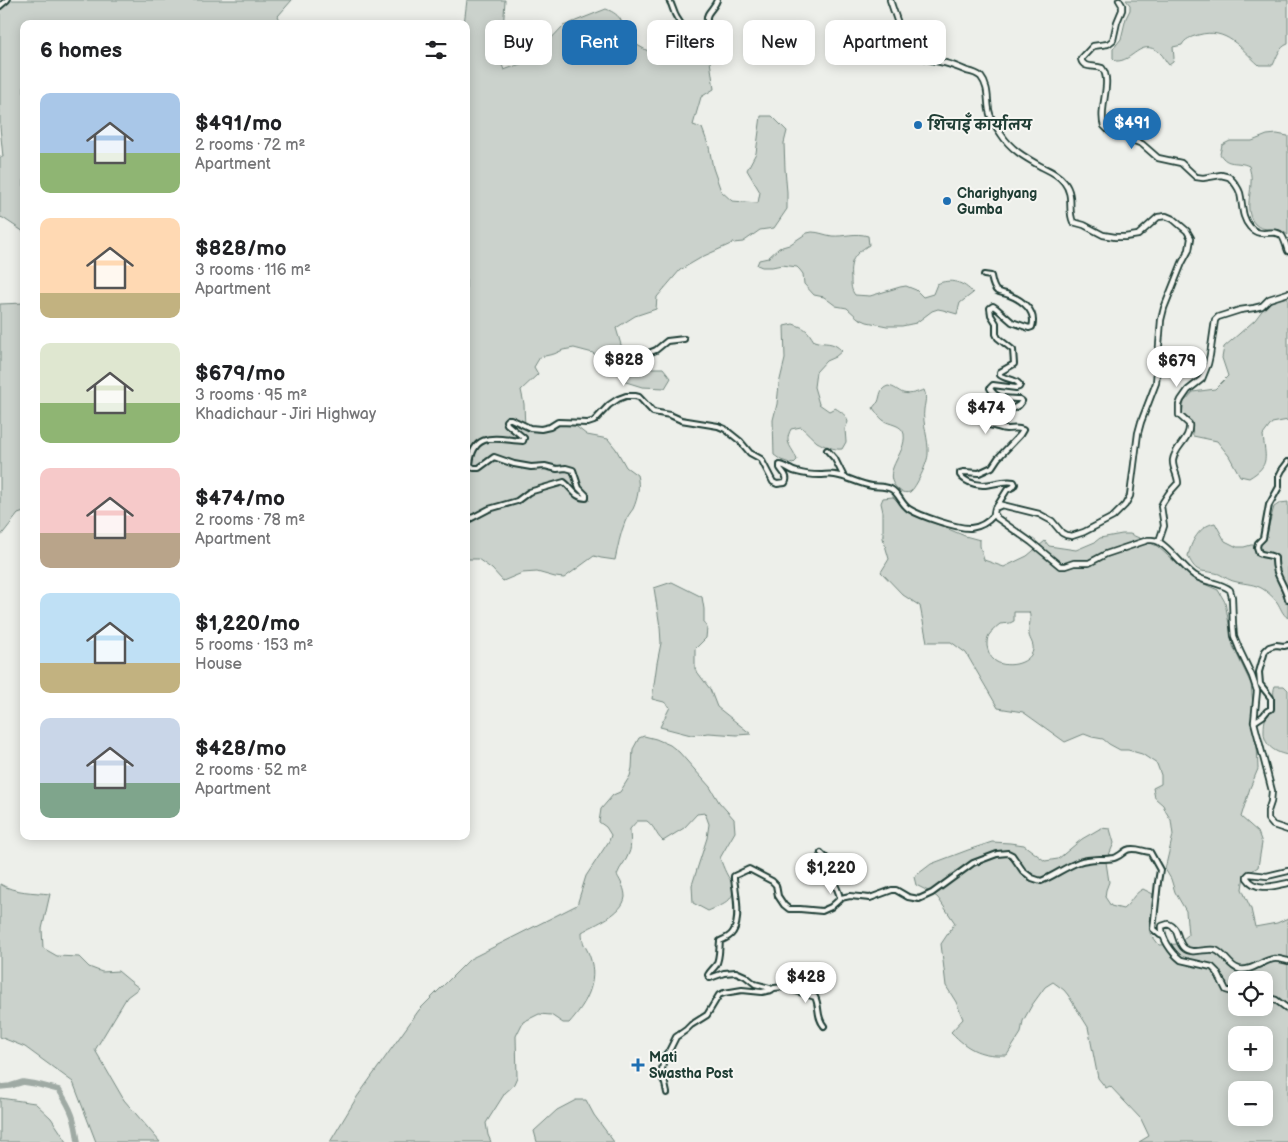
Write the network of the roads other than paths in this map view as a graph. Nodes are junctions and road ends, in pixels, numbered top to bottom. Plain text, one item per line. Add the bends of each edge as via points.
1 (7, 0) edge
2 (668, 0) edge
3 (717, 0) edge
4 (890, 0) edge
5 (1119, 0) edge
6 (0, 6) edge
7 (1288, 251) edge
8 (984, 275) dead end
9 (1288, 293) edge
10 (684, 339) dead end
11 (638, 356) dead end
12 (826, 450) dead end
13 (1288, 462) edge
14 (470, 465) edge
15 (470, 465) edge
16 (844, 477) junction
17 (997, 506) junction
18 (994, 515) junction
19 (470, 519) edge
20 (1159, 541) junction
21 (1288, 599) edge
22 (1288, 645) edge
23 (1254, 722) junction
24 (1288, 830) edge
25 (821, 853) dead end
26 (1288, 871) edge
27 (1288, 883) edge
28 (840, 900) junction
29 (1163, 936) junction
30 (1288, 961) edge
31 (771, 990) junction
32 (1228, 990) edge
33 (1273, 999) edge
34 (1288, 1009) edge
35 (824, 1026) dead end
36 (667, 1093) dead end

1 - 6 street
2 - 3 street via 676,17 696,40 719,53 706,21
4 - 17 main road via 908,50 981,78 988,92 989,113 1000,133 1016,151 1062,179 1069,192 1074,222 1103,235 1125,237 1138,235 1158,217 1166,216 1187,231 1191,238 1161,320 1156,383 1140,425 1128,501 1108,520 1072,536 1062,533 1052,520 1039,514 1006,505
5 - 7 main road via 1122,10 1113,40 1093,46 1081,59 1085,65 1102,68 1106,73 1104,126 1142,144 1158,158 1181,163 1196,177 1221,174 1229,177 1239,191 1249,226 1262,234 1280,234
8 - 17 street via 991,276 997,291 1011,295 1027,306 1033,315 1032,327 1029,328 1012,322 993,306 990,308 998,338 1014,354 1014,364 1000,375 1020,384 1016,388 993,385 991,391 999,398 1019,398 1022,401 1009,412 984,409 982,420 986,425 1023,430 992,467 979,473 964,472 960,475 981,486 1014,482
9 - 20 main road via 1269,298 1262,306 1242,309 1215,320 1204,373 1179,405 1179,415 1189,424 1190,432 1173,460 1178,483 1161,506 1164,526
10 - 11 street via 667,341 656,350
12 - 16 street
13 - 21 street via 1279,476 1280,487 1268,504 1262,538 1257,547 1259,553 1275,558 1277,574
14 - 16 street via 476,446 488,438 524,441 507,424 508,419 542,429 558,422 588,423 618,399 635,396 653,412 725,429 761,458 777,484 787,480 780,464 796,472
15 - 19 street via 479,468 494,457 531,467 566,468 573,470 579,488 586,495 582,498 564,482 530,492 517,501
16 - 18 street via 889,488 907,508 950,524 971,528 989,521
17 - 18 main road
18 - 20 main road via 1062,566 1089,563 1148,540
20 - 23 main road via 1196,576 1230,590 1234,636 1257,691
22 - 23 street via 1276,645 1264,651 1260,684 1271,698 1271,709
23 - 24 main road via 1272,791 1268,819 1273,825
25 - 28 street via 834,869
26 - 27 main road via 1267,876 1249,874 1247,878 1253,885 1264,887
28 - 29 street via 850,896 870,898 892,890 919,899 973,863 997,854 1012,855 1023,871 1041,881 1081,861 1113,858 1136,849 1150,852 1160,870 1153,929
28 - 31 street via 822,911 789,909 778,896 772,881 749,869 734,876 738,907 735,928 733,934 720,941 717,962 708,975 710,978 736,972
29 - 30 main road via 1162,926 1170,924 1187,950 1217,951 1238,969 1244,970 1272,959
29 - 32 main road via 1180,959 1212,966
31 - 35 street via 784,987 815,997
31 - 36 street via 742,990 719,995 707,1015 676,1037 661,1060 661,1075
33 - 34 main road

